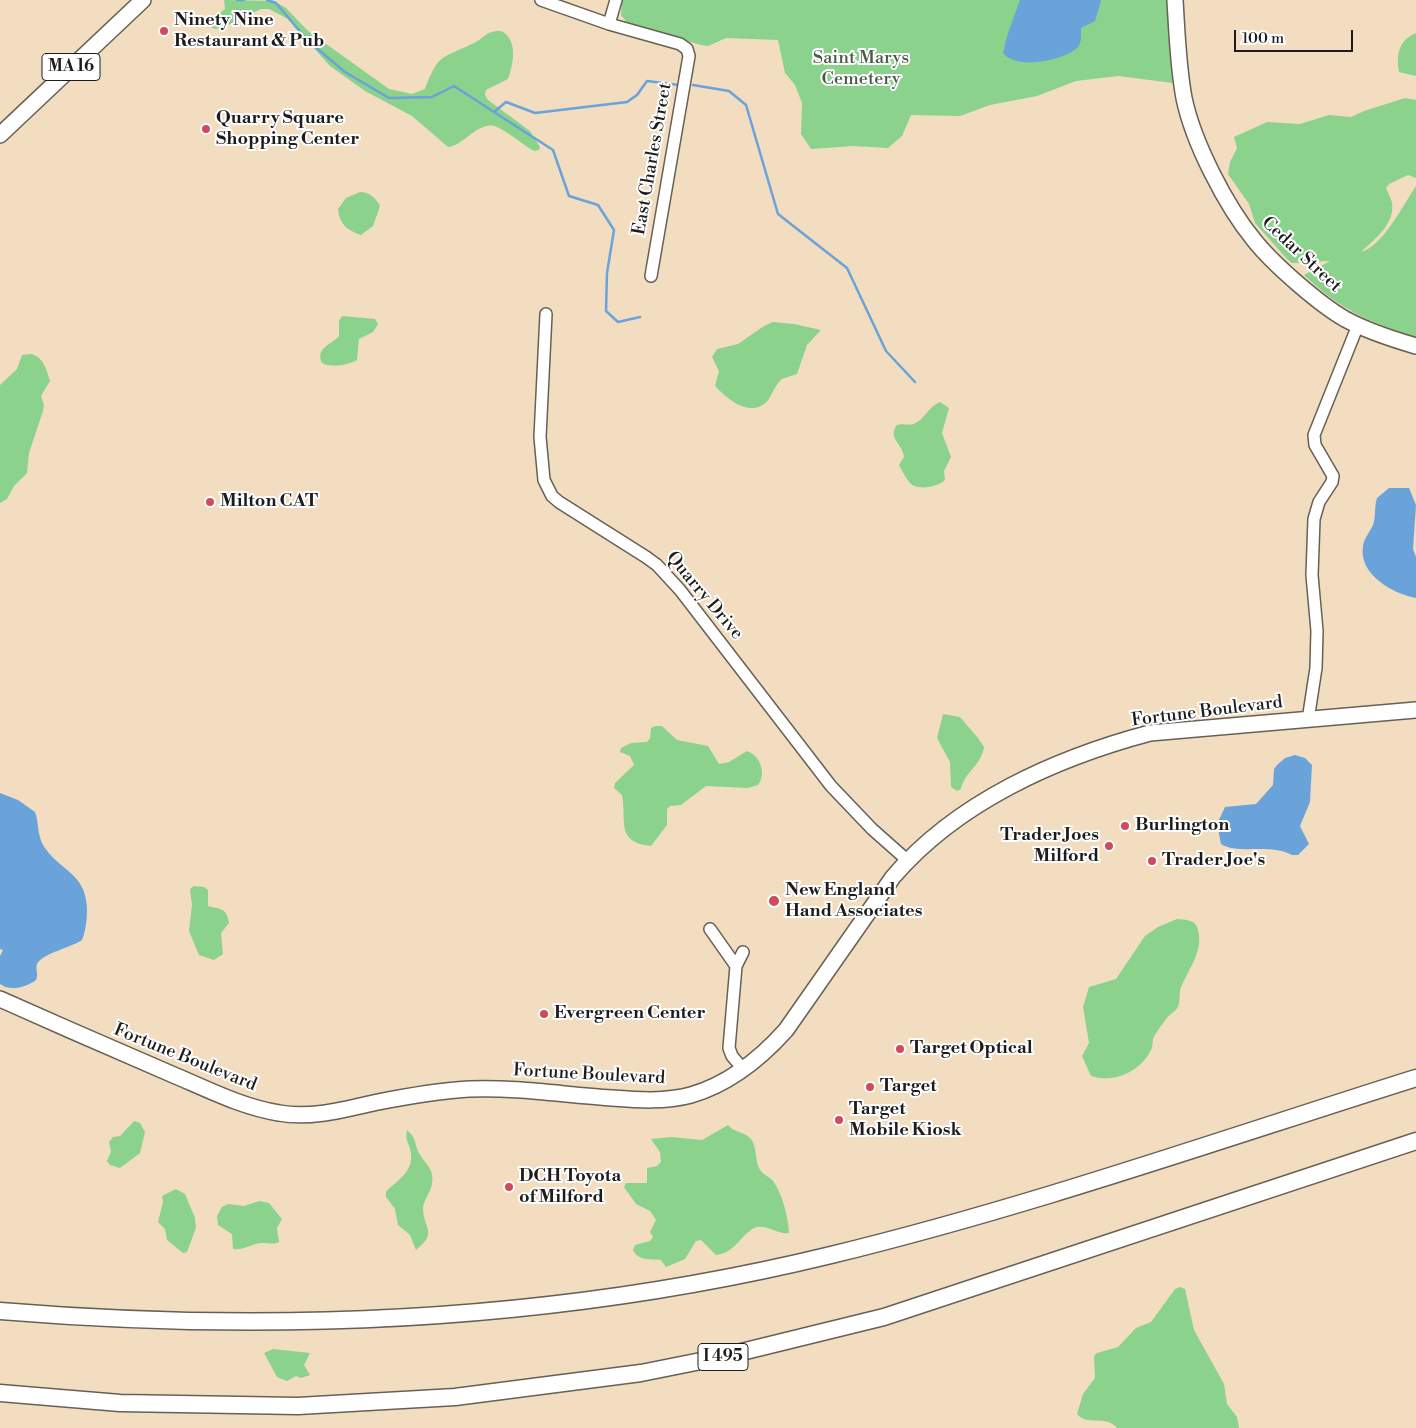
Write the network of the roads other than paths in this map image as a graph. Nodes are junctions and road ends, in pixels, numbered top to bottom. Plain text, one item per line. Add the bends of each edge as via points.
1 (143, 0) edge
2 (541, 0) edge
3 (616, 0) edge
4 (1175, 0) edge
5 (610, 24) junction
6 (0, 135) edge
7 (651, 276) dead end
8 (546, 314) dead end
9 (1358, 325) junction
10 (1416, 346) edge
11 (1416, 710) edge
12 (1308, 720) junction
13 (907, 860) junction
14 (710, 929) dead end
15 (743, 952) dead end
16 (736, 966) junction
17 (0, 1000) edge
18 (743, 1069) junction
19 (1416, 1077) edge
20 (1416, 1142) edge
21 (0, 1311) edge
22 (0, 1393) edge

1 - 6 main road, MA 16
2 - 5 street
3 - 5 street
4 - 9 main road, Cedar Street via 1185,100 1210,169 1254,241 1311,294
5 - 7 street, East Charles Street via 680,44 687,49 689,56
8 - 13 street, Quarry Drive via 540,437 548,491 559,502 657,565 680,590 831,786
9 - 10 main road, Cedar Street
9 - 12 street via 1314,435 1315,445 1333,476 1314,519 1312,575 1317,631 1316,668
11 - 12 main road, Fortune Boulevard
12 - 13 main road, Fortune Boulevard via 1150,733 1124,740 1040,772 987,799 954,821
13 - 18 main road, Fortune Boulevard via 786,1030 770,1048
14 - 16 street
15 - 16 street
16 - 18 street via 729,1048
17 - 18 main road, Fortune Boulevard via 228,1098 280,1114 334,1112 416,1095 470,1089 666,1099 691,1095
19 - 21 highway via 1100,1179 919,1232 820,1258 666,1288 506,1310 361,1321 131,1320
20 - 22 highway, I 495 via 884,1317 641,1373 455,1396 298,1406 120,1403

